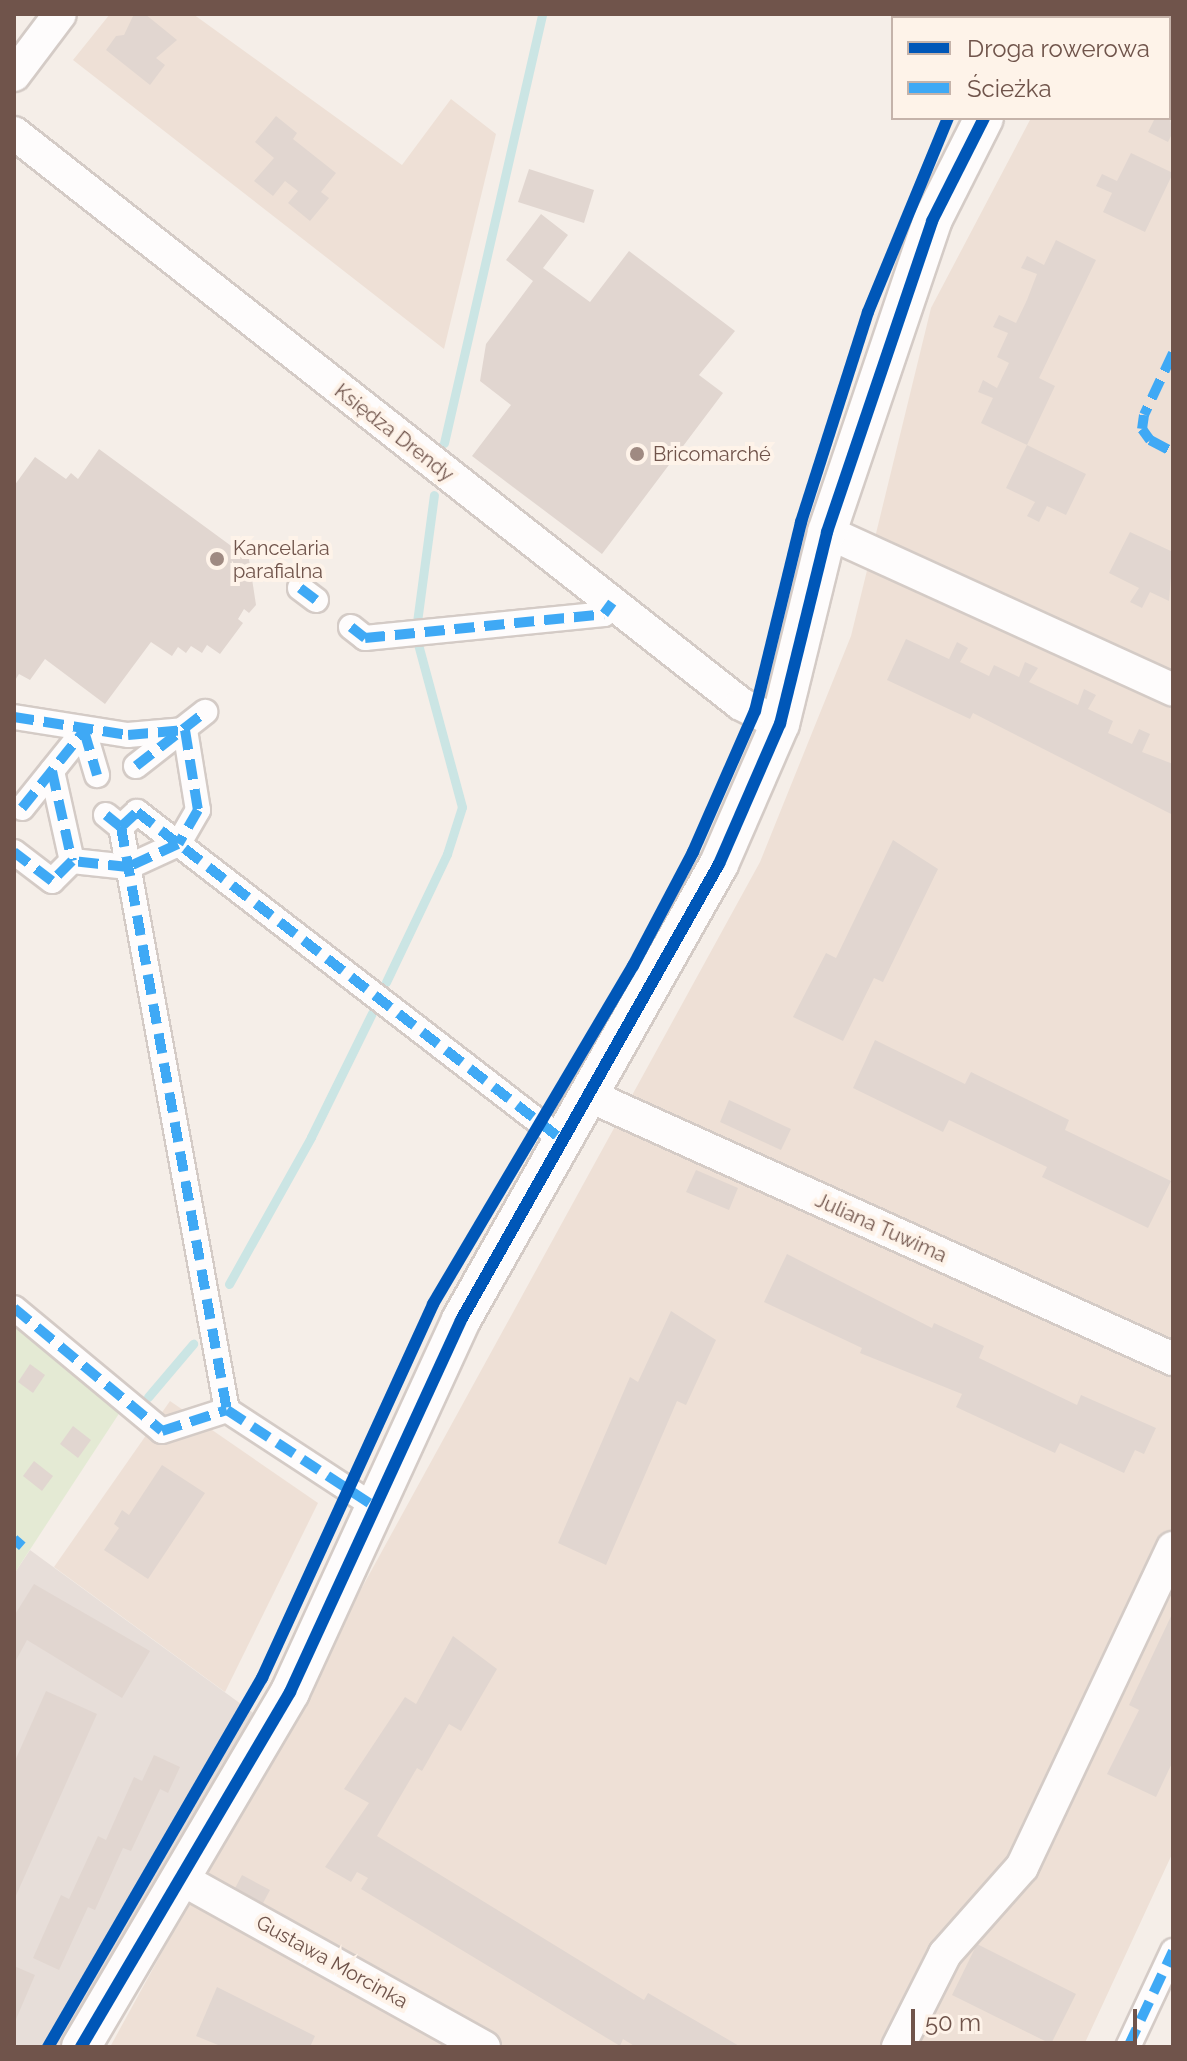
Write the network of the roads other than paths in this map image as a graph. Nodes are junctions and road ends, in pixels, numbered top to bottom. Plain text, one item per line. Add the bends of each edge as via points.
1 (60, 14) edge
2 (14, 75) edge
3 (983, 120) edge
4 (14, 133) edge
5 (827, 532) junction
6 (612, 603) junction
7 (351, 627) dead end
8 (1173, 690) edge
9 (205, 712) dead end
10 (14, 717) edge
11 (780, 724) junction
12 (185, 730) junction
13 (84, 731) junction
14 (136, 766) dead end
15 (52, 771) junction
16 (97, 775) dead end
17 (22, 808) dead end
18 (178, 844) junction
19 (14, 852) edge
20 (72, 861) junction
21 (128, 867) junction
22 (590, 1096) junction
23 (565, 1142) junction
24 (14, 1308) edge
25 (1173, 1359) edge
26 (227, 1410) junction
27 (375, 1507) junction
28 (1173, 1548) edge
29 (180, 1878) junction
30 (1173, 1951) edge
31 (81, 2047) edge
32 (484, 2047) edge
33 (898, 2047) edge
34 (1128, 2047) edge

1 - 2 street
3 - 5 street via 932,221
4 - 6 street, Księdza Drendy
5 - 8 street
5 - 11 street
6 - 7 street via 604,614 365,638
6 - 11 street, Księdza Drendy via 741,704
9 - 12 street
10 - 13 street
11 - 22 street via 719,864
12 - 13 street via 128,735
12 - 14 street
12 - 18 street via 198,810
13 - 15 street
13 - 16 street
15 - 17 street
15 - 20 street
18 - 21 street
18 - 21 street via 137,812 114,821
18 - 23 street
19 - 20 street via 52,881
20 - 21 street
21 - 26 street
22 - 23 street
22 - 25 street, Juliana Tuwima
23 - 27 street via 461,1320
24 - 26 street via 162,1431
26 - 27 street
27 - 29 street via 290,1692
28 - 33 street via 1022,1867 945,1954
29 - 31 street
29 - 32 street, Gustawa Morcinka
30 - 34 street

